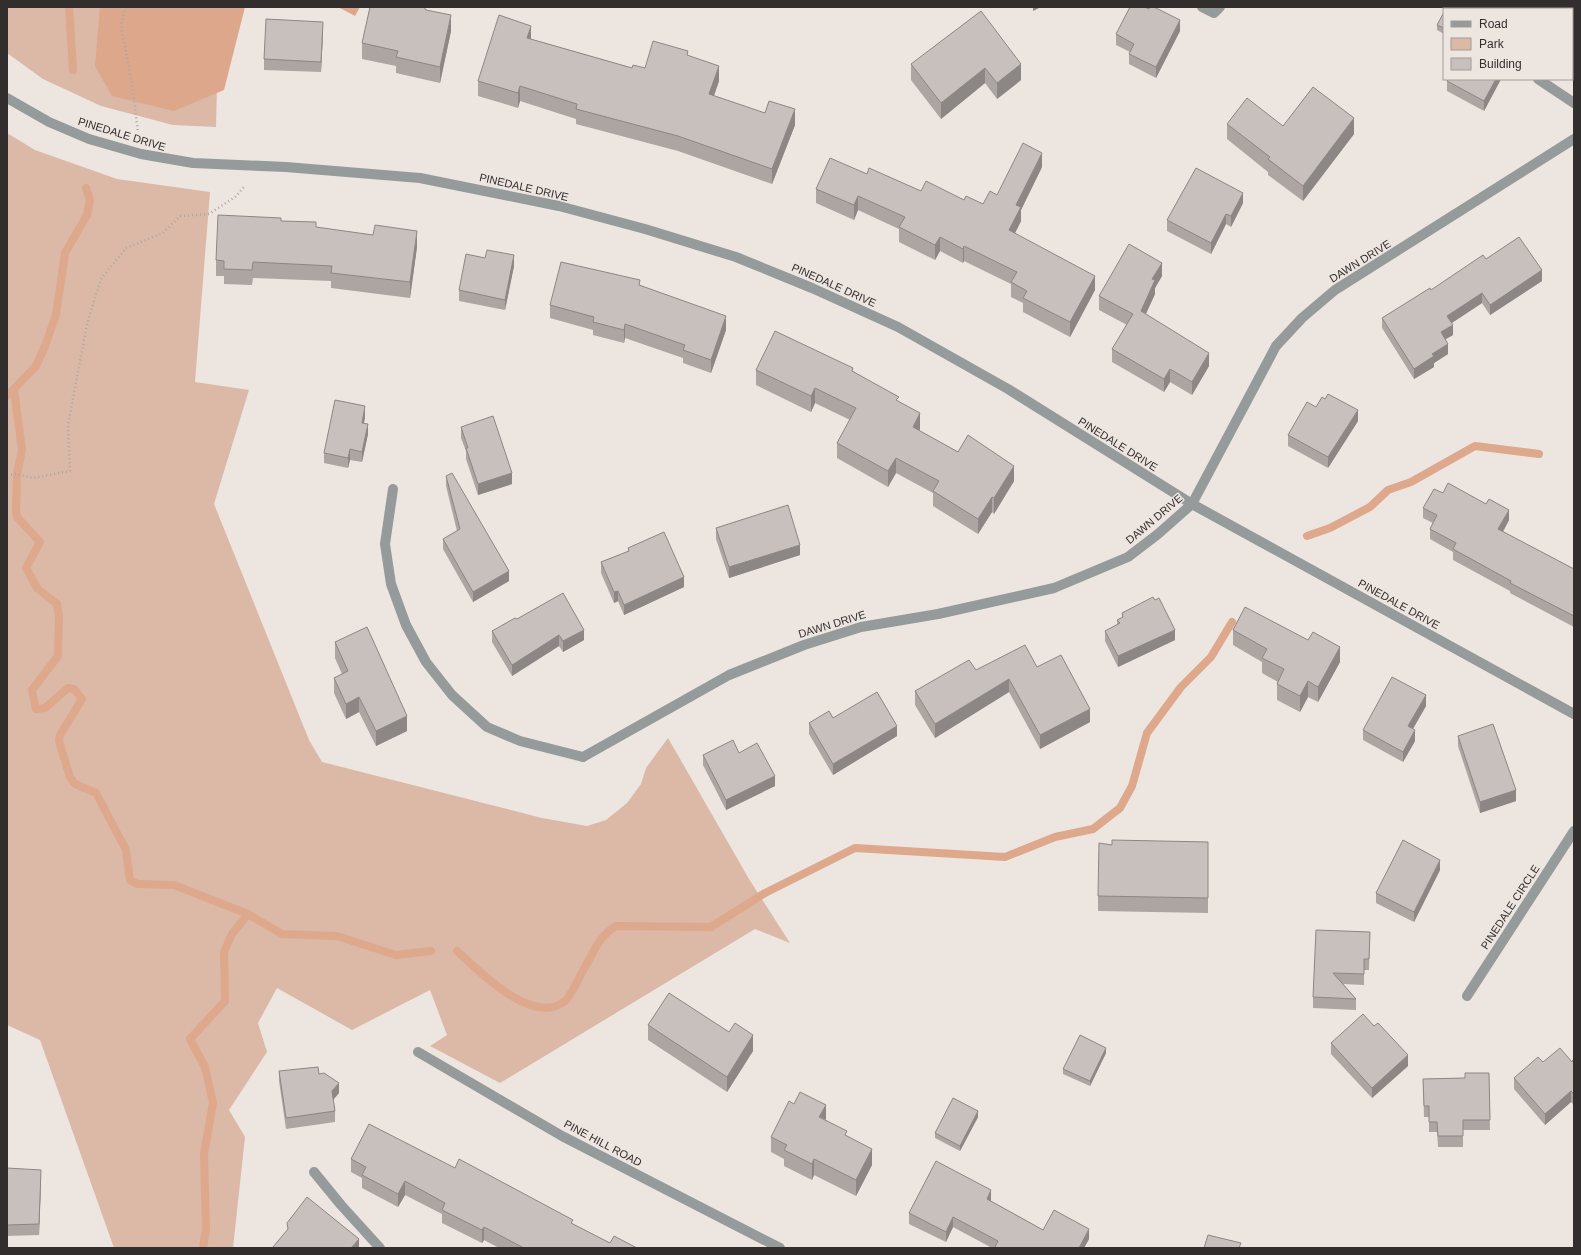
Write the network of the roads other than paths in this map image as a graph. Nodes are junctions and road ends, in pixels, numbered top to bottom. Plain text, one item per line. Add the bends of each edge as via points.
1 (1202, 7) edge
2 (1220, 7) edge
3 (1540, 80) edge
4 (7, 98) edge
5 (1574, 103) edge
6 (1574, 139) edge
7 (393, 489) dead end
8 (1192, 504) junction
9 (1574, 714) edge
10 (1574, 831) edge
11 (1467, 996) dead end
12 (418, 1052) dead end
13 (314, 1172) dead end
14 (380, 1248) edge
15 (780, 1248) edge

1 - 2 street via 1214,13
3 - 5 street
4 - 8 street, PINEDALE DRIVE via 49,122 89,139 141,154 193,164 263,166 420,178 491,191 638,227 736,257 898,327 1008,389
6 - 8 street, DAWN DRIVE via 1335,290 1302,318 1276,346
7 - 8 street, DAWN DRIVE via 385,544 392,584 406,625 426,662 452,695 487,727 520,741 583,757 729,675 804,645 861,626 938,614 1054,588 1128,557
8 - 9 street, PINEDALE DRIVE
10 - 11 street, PINEDALE CIRCLE
12 - 15 street, PINE HILL ROAD via 562,1136
13 - 14 street

